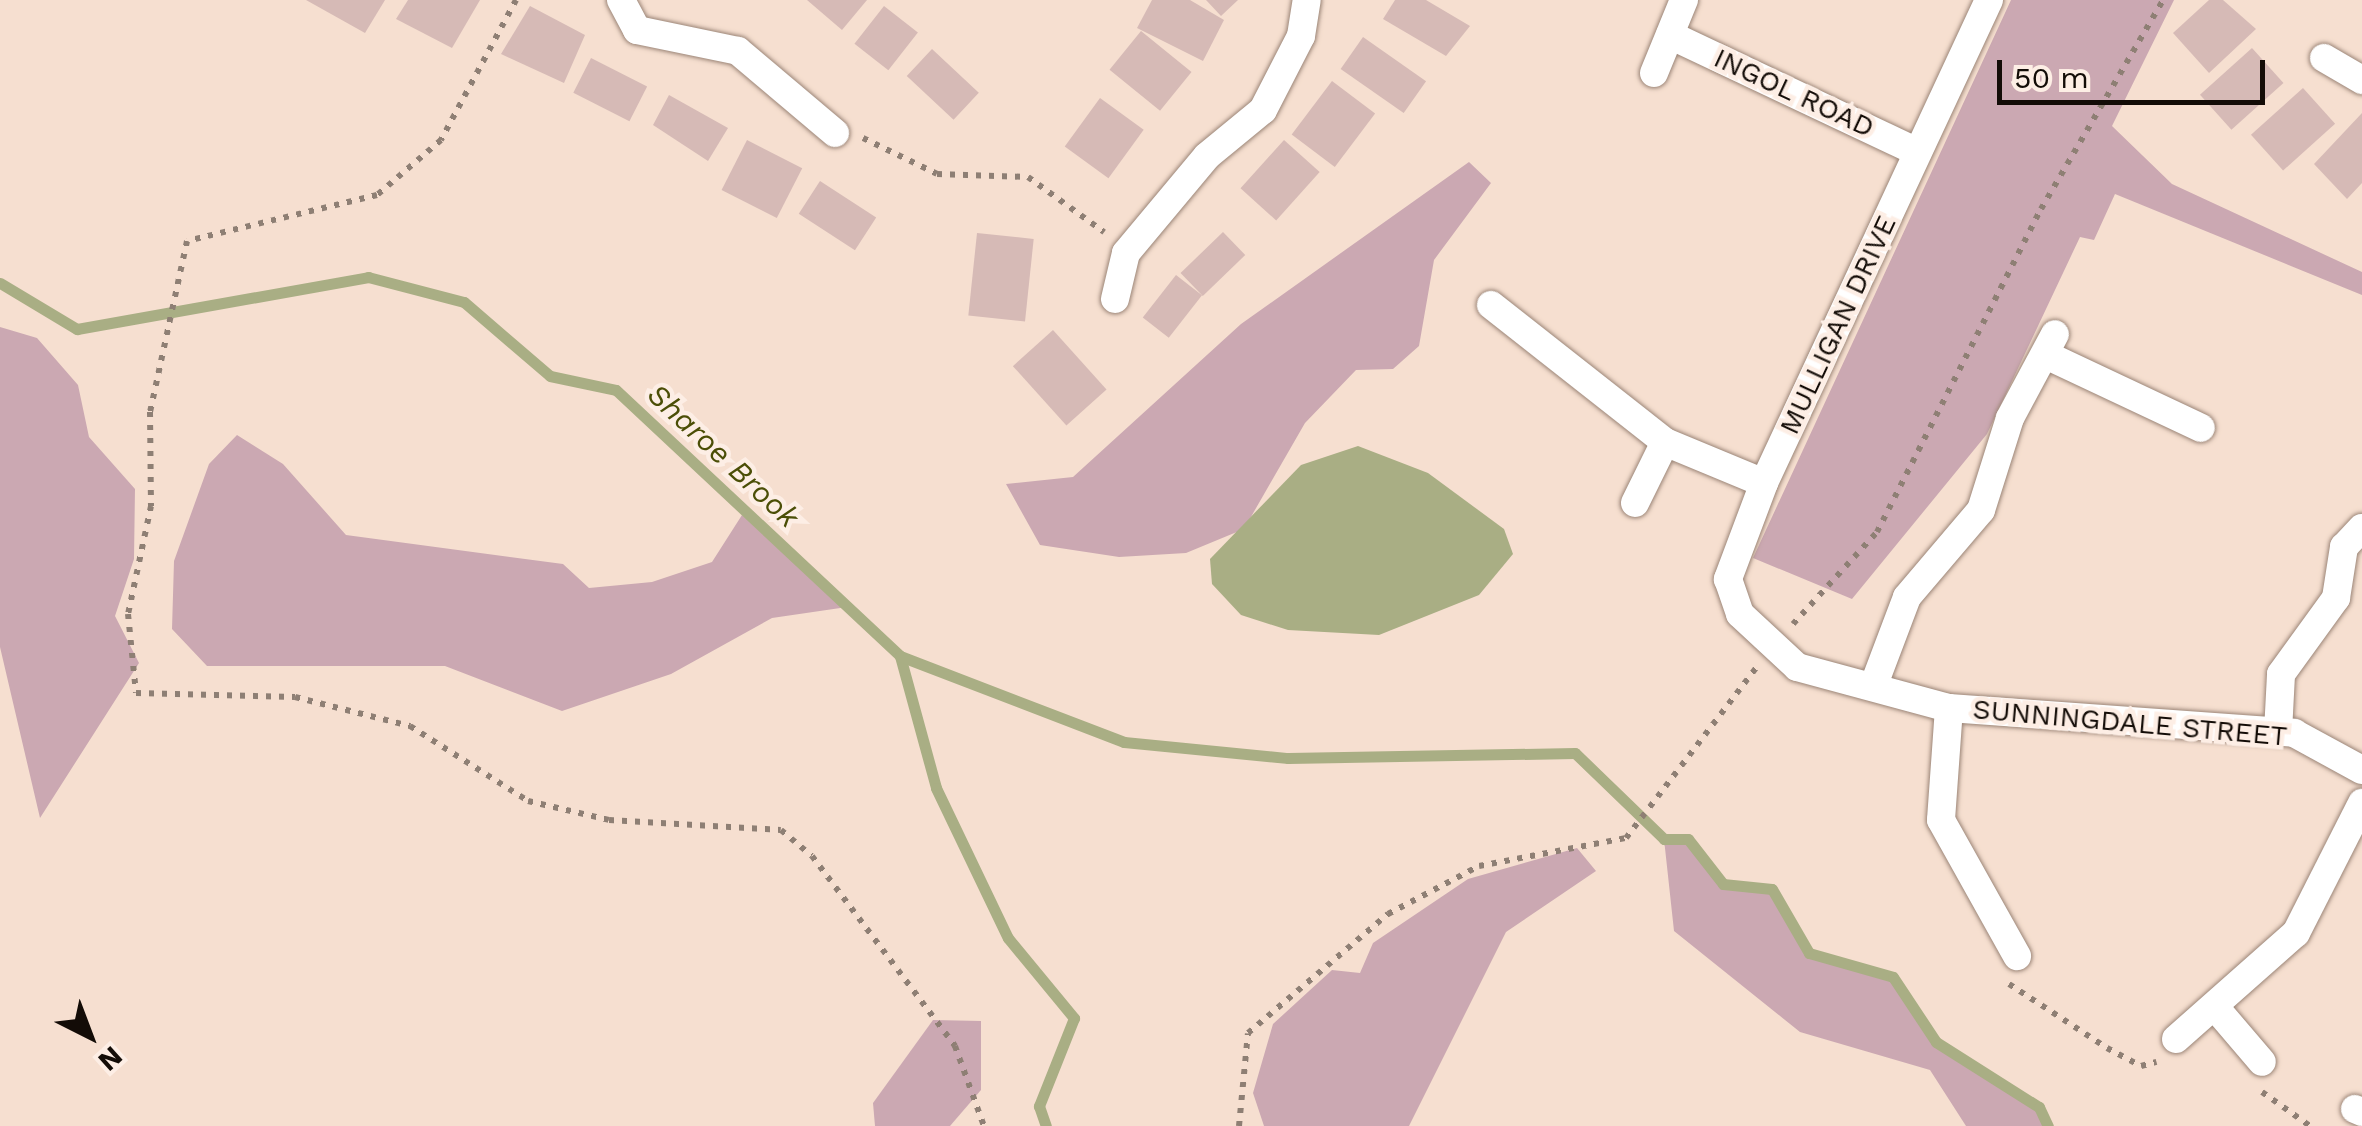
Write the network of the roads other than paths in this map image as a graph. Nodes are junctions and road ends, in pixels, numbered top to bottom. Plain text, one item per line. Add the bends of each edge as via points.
1 (621, 0) edge
2 (1307, 0) edge
3 (1684, 0) edge
4 (1989, 0) edge
5 (1670, 35) junction
6 (2324, 58) dead end
7 (1654, 73) dead end
8 (2362, 80) edge
9 (835, 134) road end
10 (1918, 152) junction
11 (1114, 299) dead end
12 (1491, 306) dead end
13 (2201, 428) dead end
14 (1665, 442) junction
15 (1764, 483) junction
16 (1635, 503) dead end
17 (2362, 528) edge
18 (1774, 644) joint
19 (1873, 687) junction
20 (1949, 708) junction
21 (2278, 732) junction
22 (2362, 770) edge
23 (2362, 803) edge
24 (2018, 956) dead end
25 (2215, 1007) junction
26 (2176, 1039) dead end
27 (2256, 1072) road end

1 - 9 street via 636,30 738,51
2 - 11 street via 1302,36 1263,110 1207,156 1126,254
3 - 5 street
4 - 10 street, MULLIGAN DRIVE
5 - 7 street
5 - 10 street, INGOL ROAD
6 - 8 street
10 - 15 street, MULLIGAN DRIVE
12 - 14 street
13 - 19 street via 2050,345 2010,418 1981,510 1907,597
14 - 15 street
14 - 16 street
15 - 18 street, MULLIGAN DRIVE via 1728,579 1740,614
17 - 21 street via 2344,548 2336,598 2282,674
18 - 19 street, SUNNINGDALE STREET via 1797,667
19 - 20 street, SUNNINGDALE STREET
20 - 21 street, SUNNINGDALE STREET
20 - 24 street, SUNNINGDALE STREET via 1940,820
21 - 22 street, SUNNINGDALE STREET
23 - 25 street via 2296,933
25 - 26 street
25 - 27 street

